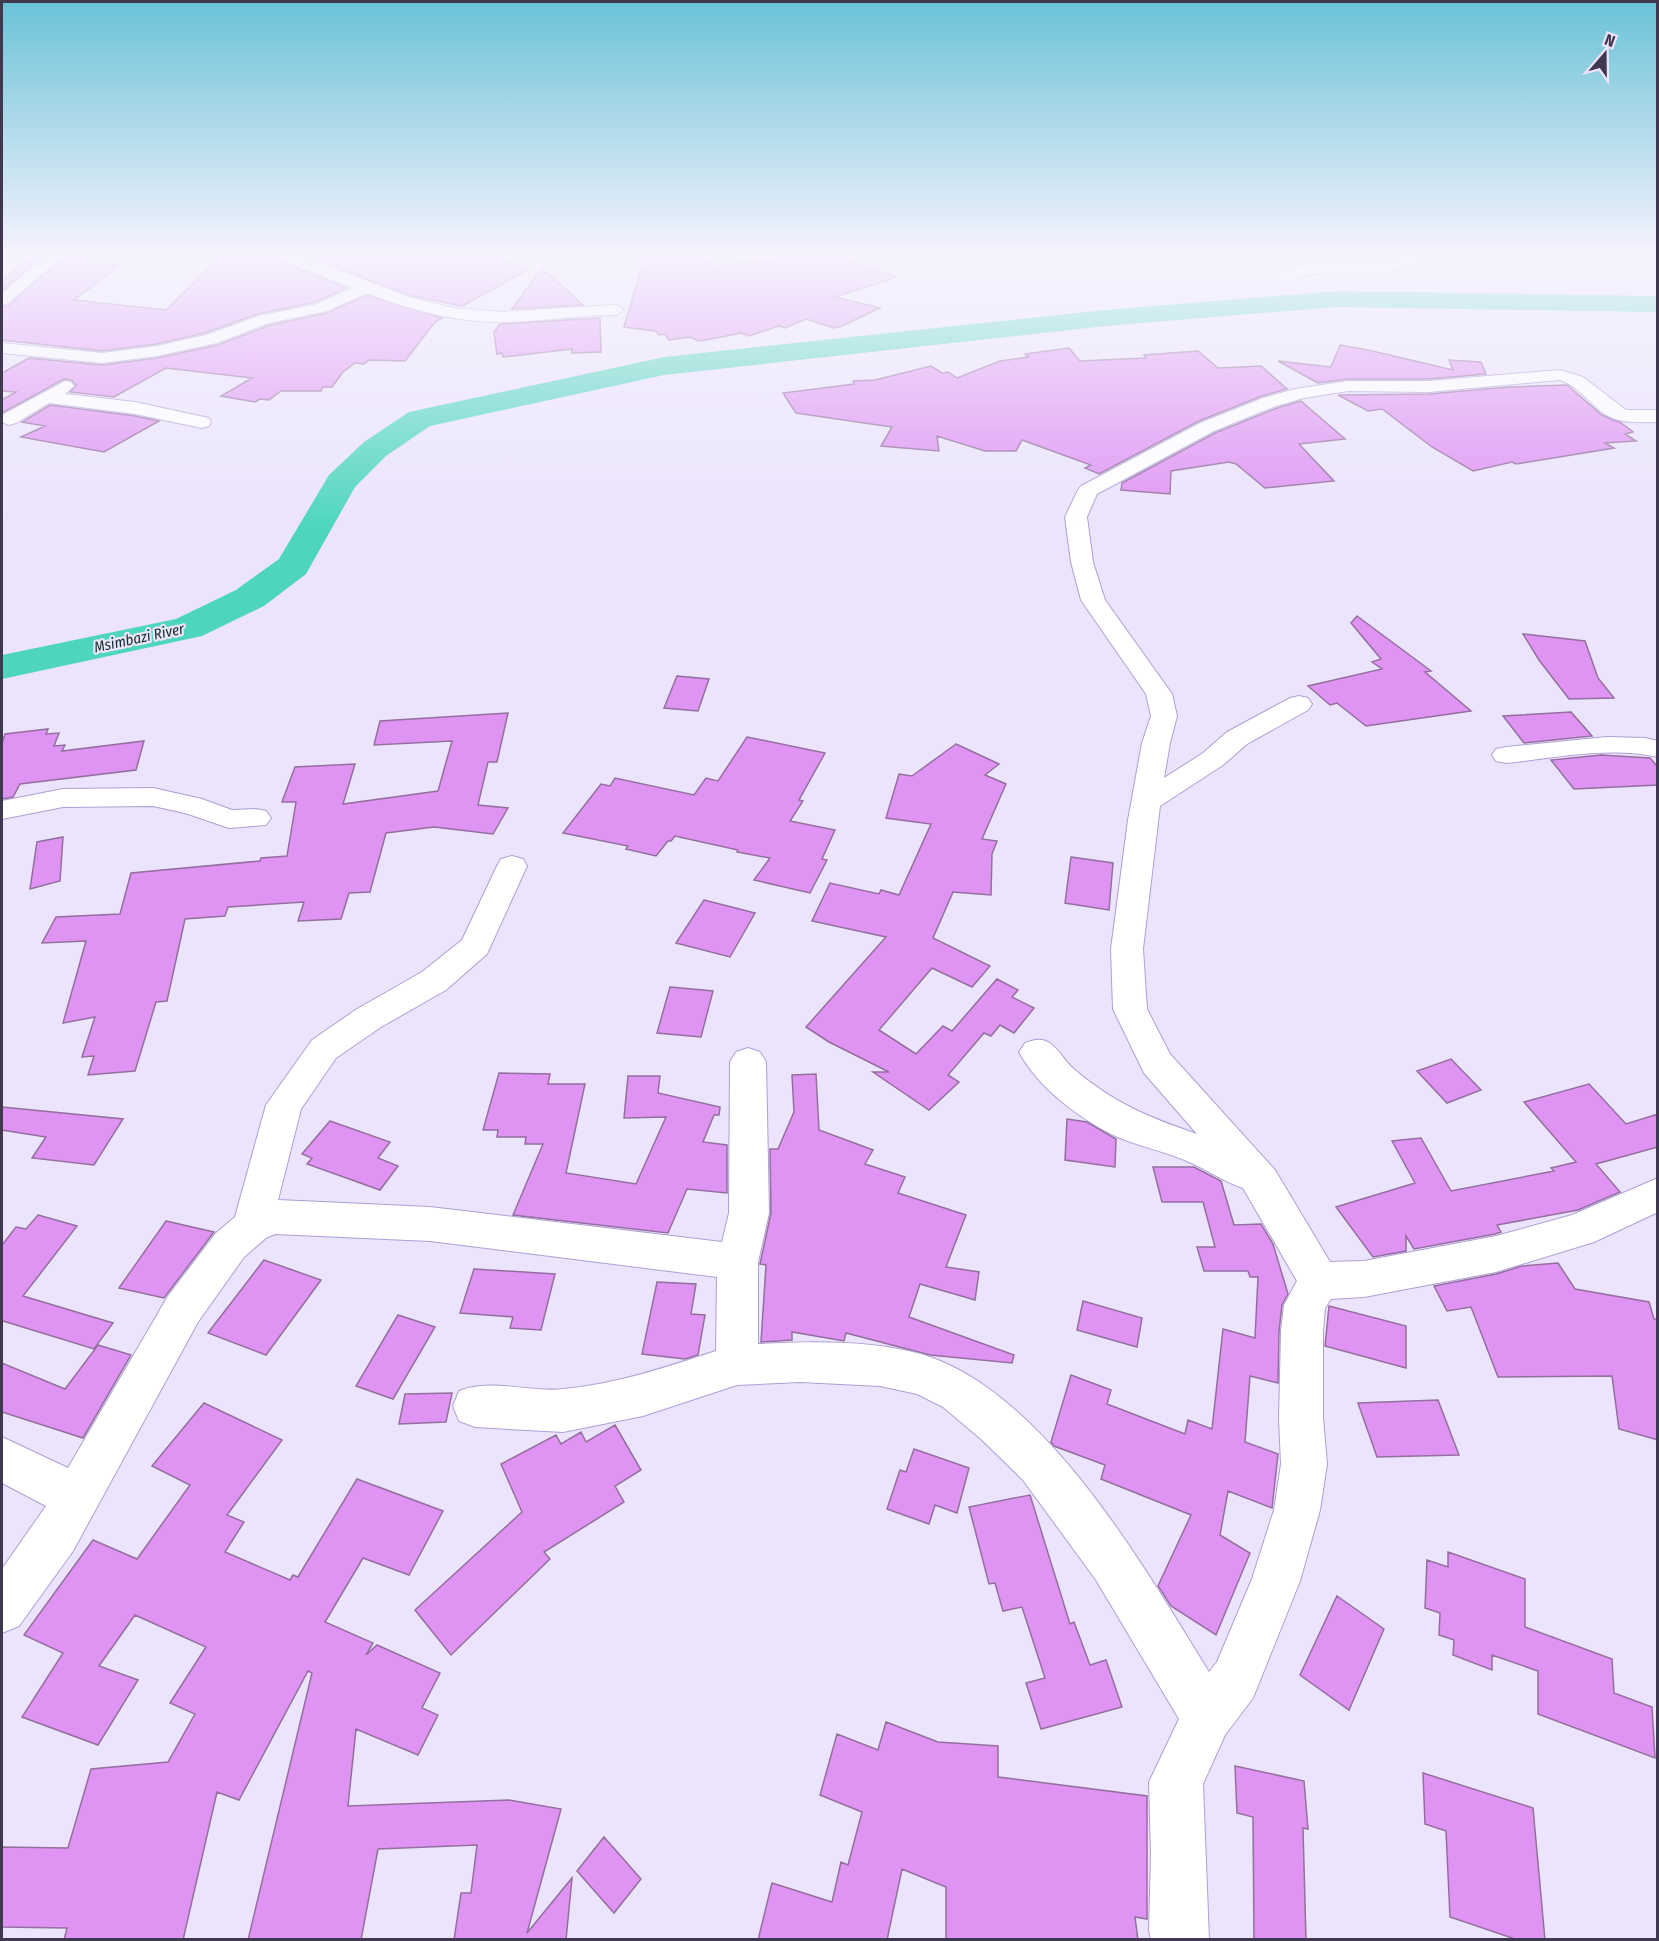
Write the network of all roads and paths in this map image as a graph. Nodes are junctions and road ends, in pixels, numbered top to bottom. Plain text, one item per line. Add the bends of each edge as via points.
1 (170, 347) edge
2 (2, 348) edge
3 (113, 357) junction
4 (46, 397) junction
5 (1658, 416) edge
6 (9, 419) dead end
7 (202, 422) dead end
8 (1299, 704) dead end
9 (1658, 749) edge
10 (1506, 755) dead end
11 (1146, 802) junction
12 (2, 810) edge
13 (256, 818) dead end
14 (512, 866) dead end
15 (1036, 1052) dead end
16 (748, 1062) dead end
17 (1261, 1181) junction
18 (1658, 1194) edge
19 (252, 1226) junction
20 (738, 1262) junction
21 (1319, 1281) junction
22 (737, 1365) junction
23 (475, 1406) dead end
24 (2, 1459) edge
25 (77, 1497) junction
26 (2, 1609) edge
27 (1207, 1717) junction
28 (1180, 1940) edge

1 - 3 street
2 - 3 street
3 - 4 street
4 - 6 street
4 - 7 street via 135,408
5 - 11 street via 1616,413 1578,379 1560,375 1440,386 1331,387 1236,412 1088,490 1076,517 1082,562 1094,600 1158,694 1164,716
8 - 11 street via 1237,738 1213,759
9 - 10 street via 1630,745
11 - 17 street via 1127,949 1131,1009 1157,1063
12 - 13 street via 63,798 153,797 192,805 229,819
14 - 19 street via 476,946 435,981 324,1049 284,1105
15 - 17 street via 1061,1079 1104,1112 1133,1127 1202,1151
16 - 20 street via 749,1213
17 - 21 street
18 - 21 street via 1580,1230 1496,1254 1364,1279
19 - 20 street via 273,1217 430,1224
19 - 25 street via 230,1245 183,1309
20 - 22 street
21 - 27 street via 1305,1305 1302,1331 1304,1464 1297,1510 1276,1581 1235,1680
22 - 23 street via 643,1395 563,1411
22 - 27 street via 800,1362 880,1366 922,1375 958,1392 1040,1464 1113,1563
24 - 25 street
25 - 26 street via 56,1534
27 - 28 street via 1176,1782

